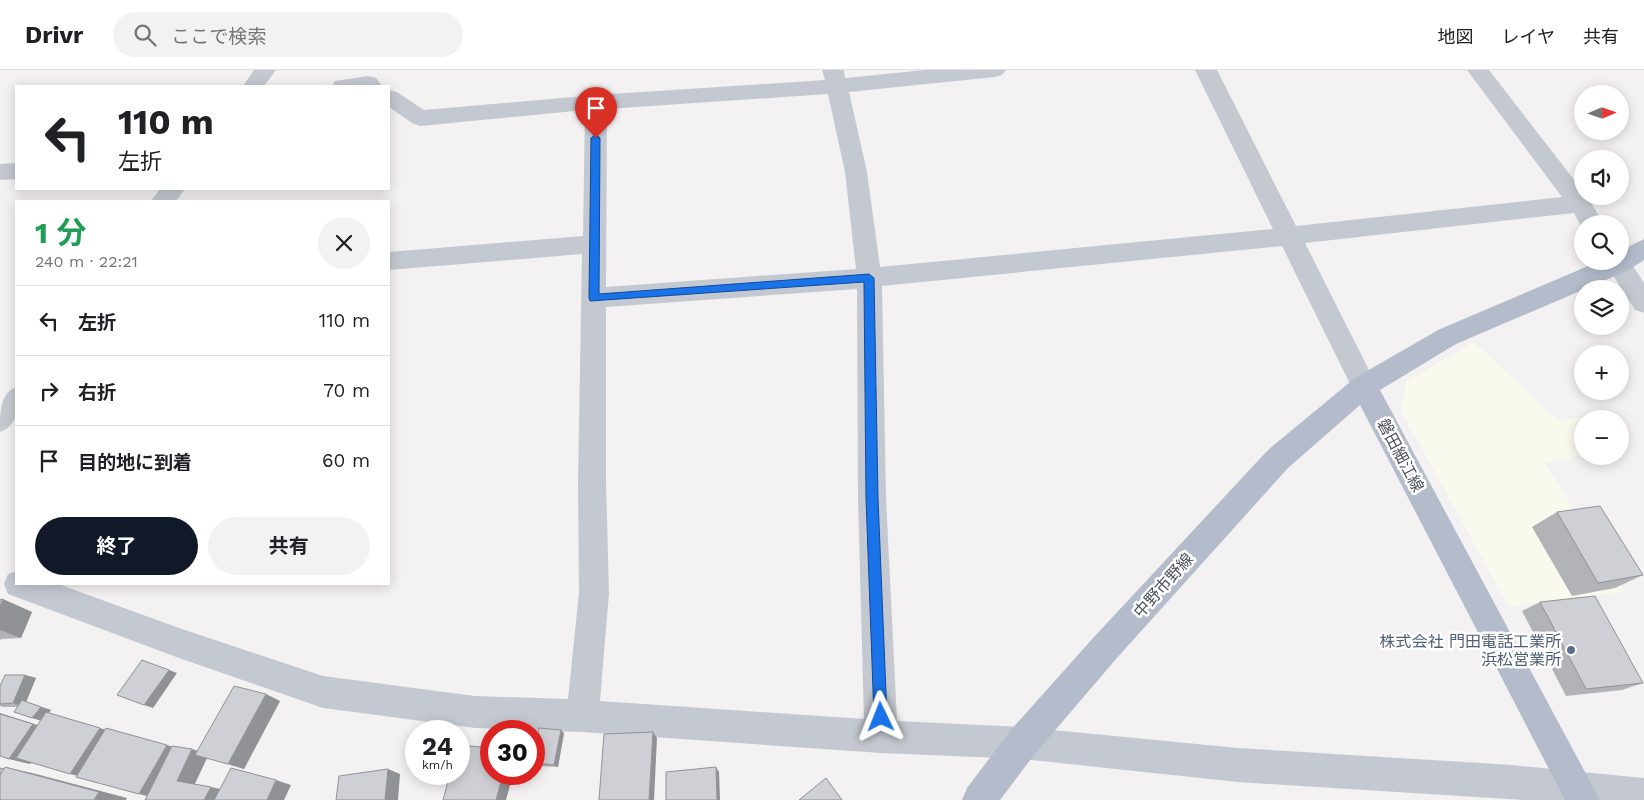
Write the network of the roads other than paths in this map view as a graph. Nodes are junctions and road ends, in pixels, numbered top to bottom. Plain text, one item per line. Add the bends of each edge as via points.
1 (266, 70) edge
2 (995, 70) edge
3 (1206, 70) edge
4 (1478, 70) edge
5 (834, 78) edge
6 (255, 85) edge
7 (351, 85) edge
8 (371, 85) edge
9 (390, 98) edge
10 (596, 102) junction
11 (15, 171) edge
12 (0, 172) edge
13 (172, 190) edge
14 (164, 200) edge
15 (1586, 214) edge
16 (1290, 236) junction
17 (594, 244) junction
18 (1644, 248) edge
19 (1629, 256) edge
20 (390, 261) edge
21 (1601, 270) edge
22 (1622, 270) edge
23 (869, 278) junction
24 (594, 298) junction
25 (1644, 303) edge
26 (1364, 386) junction
27 (15, 399) edge
28 (0, 420) edge
29 (0, 576) edge
30 (15, 582) edge
31 (23, 585) edge
32 (582, 716) junction
33 (882, 736) junction
34 (1022, 744) junction
35 (1580, 794) edge
36 (1644, 795) edge
37 (979, 800) edge

1 - 6 street
2 - 5 street
3 - 16 street
4 - 15 street
5 - 10 street
5 - 23 street via 856,172
7 - 8 street
9 - 10 street via 420,118
10 - 17 street
11 - 12 street
13 - 14 street
15 - 16 street
16 - 23 street
16 - 26 street
17 - 20 street
17 - 24 street
18 - 19 main road
21 - 26 main road via 1447,337
22 - 25 street
23 - 24 street
23 - 33 street via 872,498
24 - 32 street via 594,593
26 - 34 main road, 中野市野線 via 1278,459
26 - 35 main road, 磐田細江線
27 - 28 street
29 - 30 street
31 - 32 street via 323,692 475,712
32 - 33 street
33 - 34 street
34 - 35 street
34 - 37 main road, 中野市野線
35 - 36 street

